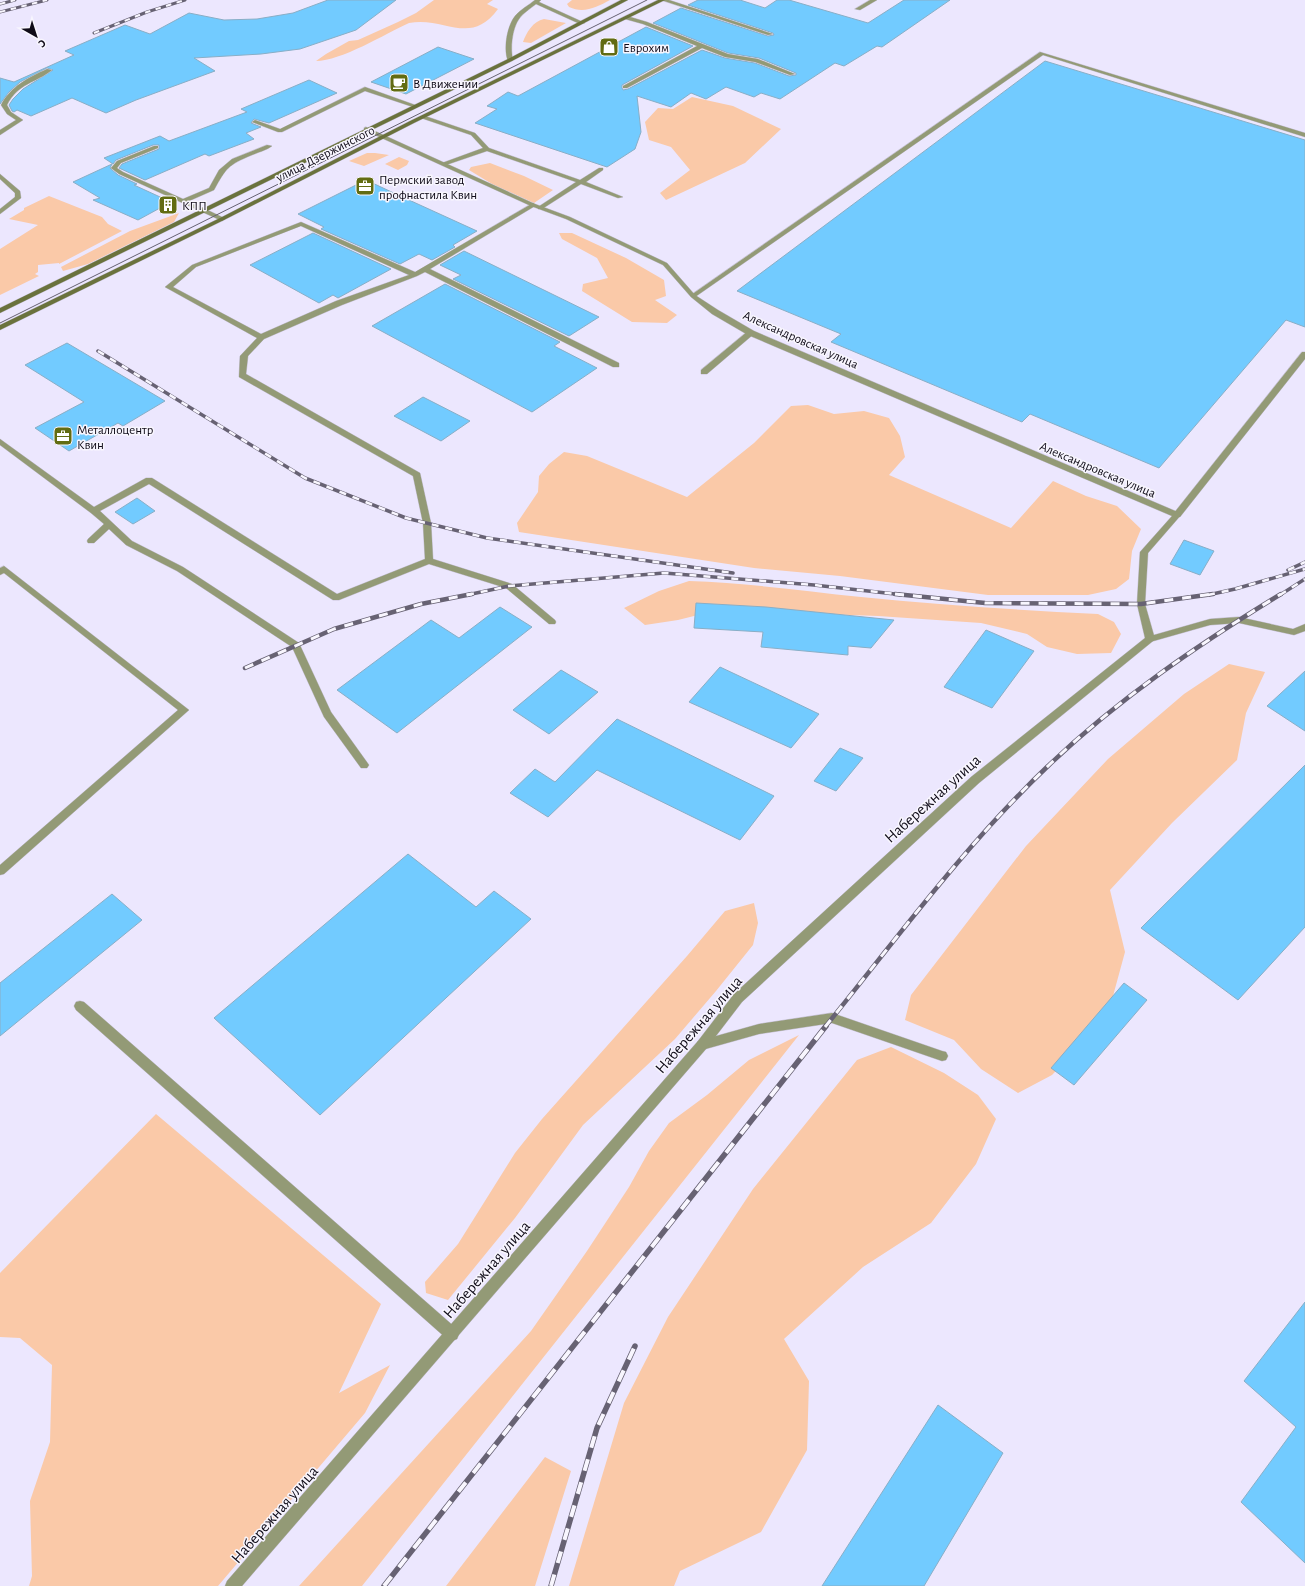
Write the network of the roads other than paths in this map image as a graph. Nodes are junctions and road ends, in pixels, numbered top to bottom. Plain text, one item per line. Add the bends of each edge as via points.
1 (625, 0) edge
2 (663, 0) edge
3 (874, 0) edge
4 (537, 1) edge
5 (858, 9) dead end
6 (627, 18) junction
7 (582, 23) junction
8 (770, 34) dead end
9 (701, 46) junction
10 (510, 60) junction
11 (49, 70) dead end
12 (792, 74) dead end
13 (625, 87) dead end
14 (415, 106) junction
15 (423, 117) junction
16 (255, 122) dead end
17 (366, 129) junction
18 (0, 133) edge
19 (1305, 135) edge
20 (384, 136) junction
21 (269, 146) dead end
22 (156, 147) dead end
23 (487, 148) junction
24 (444, 164) junction
25 (601, 169) dead end
26 (0, 176) edge
27 (581, 182) junction
28 (620, 197) dead end
29 (184, 201) junction
30 (537, 206) junction
31 (202, 210) junction
32 (0, 212) edge
33 (222, 219) junction
34 (425, 269) junction
35 (415, 275) junction
36 (693, 296) junction
37 (0, 311) edge
38 (0, 328) edge
39 (751, 332) junction
40 (261, 337) junction
41 (1305, 354) edge
42 (616, 365) dead end
43 (704, 372) dead end
44 (0, 441) edge
45 (94, 511) junction
46 (1176, 515) junction
47 (109, 524) junction
48 (91, 541) dead end
49 (428, 561) junction
50 (1, 569) edge
51 (552, 622) dead end
52 (1305, 627) edge
53 (1150, 639) junction
54 (364, 765) dead end
55 (0, 871) edge
56 (80, 1006) dead end
57 (702, 1045) junction
58 (942, 1056) dead end
59 (452, 1334) junction
60 (232, 1586) edge

1 - 7 main road, улица Дзержинского
2 - 6 main road, улица Дзержинского
2 - 8 street
3 - 5 street
4 - 7 street
4 - 10 street via 522,12 512,25 508,53
6 - 9 street
6 - 15 main road, улица Дзержинского
7 - 10 main road, улица Дзержинского
9 - 12 street via 727,56 756,60
9 - 13 street
10 - 14 main road, улица Дзержинского
11 - 18 street via 20,85 7,97 4,105 20,120
14 - 16 street via 365,89 280,131
14 - 17 main road, улица Дзержинского
15 - 20 main road, улица Дзержинского
15 - 23 street via 474,134
17 - 20 street, Александровская улица
17 - 31 main road, улица Дзержинского
19 - 36 street via 1042,53
20 - 24 street, Александровская улица
20 - 33 main road, улица Дзержинского
21 - 29 street via 225,166 212,188
22 - 29 street via 119,162 114,168
23 - 24 street
23 - 27 street
24 - 30 street, Александровская улица
25 - 27 street
26 - 32 street via 18,192 18,198
27 - 28 street
27 - 30 street
29 - 31 street
30 - 34 street
30 - 36 street, Александровская улица via 665,264
31 - 33 street
31 - 37 main road, улица Дзержинского
33 - 38 main road, улица Дзержинского
34 - 35 street
34 - 42 street
35 - 40 street via 339,303
35 - 40 street via 301,224 194,266 168,287
36 - 39 street, Александровская улица
39 - 43 street
39 - 46 street, Александровская улица
40 - 49 street via 244,356 242,375 417,475 426,523
41 - 46 street
44 - 45 street
45 - 47 street
45 - 49 street via 148,480 336,598
46 - 53 street via 1144,552 1141,604
47 - 48 street
47 - 54 street via 129,543 180,569 296,645 327,714
49 - 51 street via 509,586
50 - 55 street via 184,710
52 - 53 street via 1294,632 1239,620 1210,622
53 - 57 street, Набережная улица via 975,780 738,998
56 - 59 street
57 - 58 street via 759,1029 832,1018
57 - 59 street, Набережная улица
59 - 60 street, Набережная улица

